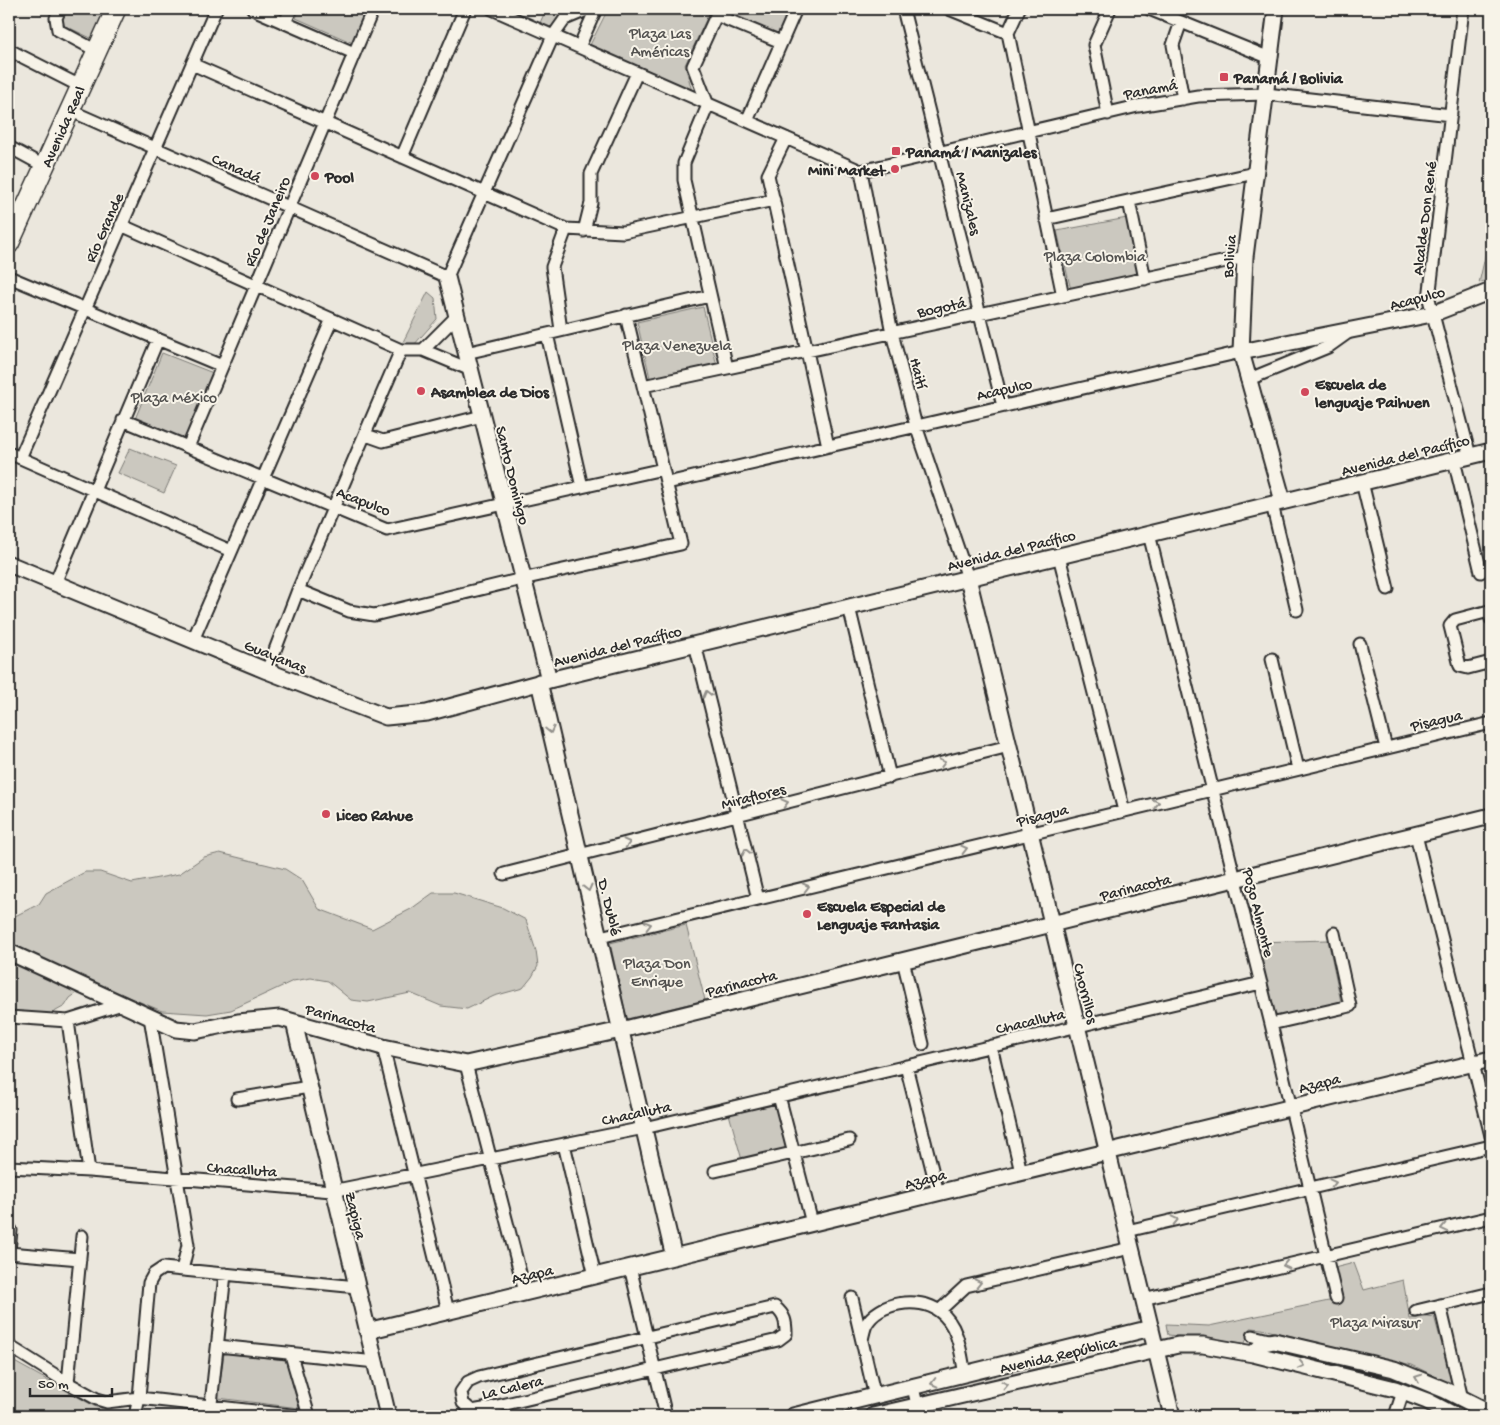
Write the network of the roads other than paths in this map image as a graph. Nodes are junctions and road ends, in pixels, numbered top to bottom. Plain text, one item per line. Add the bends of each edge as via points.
1 (60, 9) edge
2 (116, 9) edge
3 (216, 9) edge
4 (253, 9) edge
5 (291, 9) edge
6 (373, 9) edge
7 (465, 9) edge
8 (492, 9) edge
9 (589, 9) edge
10 (596, 9) edge
11 (796, 9) edge
12 (905, 9) edge
13 (949, 9) edge
14 (1019, 9) edge
15 (1110, 9) edge
16 (1149, 9) edge
17 (1276, 9) edge
18 (1463, 9) edge
19 (718, 12) edge
20 (1181, 22) junction
21 (285, 23) junction
22 (1008, 33) junction
23 (553, 36) junction
24 (781, 42) junction
25 (579, 48) junction
26 (9, 50) edge
27 (97, 51) junction
28 (354, 53) junction
29 (1270, 58) junction
30 (192, 64) junction
31 (637, 73) junction
32 (80, 86) junction
33 (1266, 94) junction
34 (1183, 98) junction
35 (708, 105) junction
36 (69, 110) junction
37 (1108, 114) junction
38 (1452, 115) junction
39 (747, 121) junction
40 (325, 123) junction
41 (1028, 132) junction
42 (786, 138) junction
43 (9, 147) edge
44 (155, 148) junction
45 (941, 153) junction
46 (402, 157) junction
47 (44, 166) junction
48 (861, 171) junction
49 (1255, 173) junction
50 (483, 193) junction
51 (774, 200) junction
52 (1129, 201) junction
53 (289, 208) junction
54 (692, 217) junction
55 (1046, 219) junction
56 (121, 225) junction
57 (566, 229) junction
58 (584, 231) junction
59 (9, 244) edge
60 (1245, 257) junction
61 (9, 277) edge
62 (447, 277) junction
63 (1145, 278) junction
64 (256, 285) junction
65 (1491, 291) edge
66 (710, 296) junction
67 (1063, 296) junction
68 (85, 309) junction
69 (981, 314) junction
70 (1432, 314) junction
71 (626, 315) junction
72 (457, 316) junction
73 (332, 319) junction
74 (561, 330) junction
75 (1351, 331) junction
76 (892, 333) junction
77 (547, 334) junction
78 (158, 339) junction
79 (401, 350) junction
80 (423, 350) junction
81 (808, 351) junction
82 (1241, 352) junction
83 (466, 353) junction
84 (222, 366) junction
85 (727, 368) junction
86 (471, 370) junction
87 (1247, 380) junction
88 (643, 386) junction
89 (1003, 406) junction
90 (482, 416) junction
91 (124, 420) junction
92 (916, 426) junction
93 (366, 435) junction
94 (828, 446) junction
95 (188, 447) junction
96 (1491, 451) edge
97 (9, 453) edge
98 (1470, 456) junction
99 (20, 458) junction
100 (1454, 460) junction
101 (663, 469) junction
102 (264, 478) junction
103 (1362, 482) junction
104 (667, 483) junction
105 (582, 487) junction
106 (94, 490) junction
107 (1278, 503) junction
108 (504, 504) junction
109 (334, 507) junction
110 (1149, 534) junction
111 (231, 551) junction
112 (1060, 556) junction
113 (9, 564) edge
114 (1481, 572) dead end
115 (968, 578) junction
116 (522, 579) junction
117 (55, 583) junction
118 (1388, 589) dead end
119 (298, 590) junction
120 (849, 607) junction
121 (1297, 610) dead end
122 (1491, 619) edge
123 (193, 640) junction
124 (695, 644) junction
125 (1360, 644) dead end
126 (1272, 659) dead end
127 (1491, 662) edge
128 (267, 671) junction
129 (544, 681) junction
130 (1491, 722) edge
131 (1009, 746) junction
132 (1386, 748) junction
133 (1298, 769) junction
134 (890, 776) junction
135 (1213, 790) junction
136 (1124, 811) junction
137 (736, 815) junction
138 (1491, 816) edge
139 (1030, 833) junction
140 (1416, 835) junction
141 (580, 855) junction
142 (504, 874) dead end
143 (1235, 879) junction
144 (758, 899) junction
145 (1052, 924) junction
146 (1334, 933) dead end
147 (600, 937) junction
148 (9, 952) edge
149 (903, 960) junction
150 (1261, 983) junction
151 (122, 1004) junction
152 (9, 1017) edge
153 (150, 1017) junction
154 (68, 1022) junction
155 (294, 1022) junction
156 (1271, 1024) junction
157 (1077, 1026) junction
158 (621, 1030) junction
159 (923, 1044) dead end
160 (992, 1046) junction
161 (383, 1047) junction
162 (1491, 1059) edge
163 (1474, 1063) junction
164 (466, 1064) junction
165 (906, 1066) junction
166 (309, 1087) junction
167 (779, 1096) junction
168 (236, 1099) dead end
169 (1289, 1108) junction
170 (644, 1128) junction
171 (1491, 1136) edge
172 (849, 1140) dead end
173 (564, 1144) junction
174 (1491, 1146) edge
175 (1108, 1152) junction
176 (794, 1153) junction
177 (491, 1159) junction
178 (9, 1166) edge
179 (90, 1171) junction
180 (715, 1171) dead end
181 (1021, 1172) junction
182 (414, 1174) junction
183 (176, 1179) junction
184 (1308, 1189) junction
185 (332, 1191) junction
186 (938, 1193) junction
187 (1491, 1217) edge
188 (812, 1223) junction
189 (11, 1230) dead end
190 (1127, 1232) junction
191 (82, 1236) dead end
192 (1131, 1248) junction
193 (9, 1252) edge
194 (1325, 1256) junction
195 (674, 1257) junction
196 (80, 1259) junction
197 (630, 1267) junction
198 (182, 1270) junction
199 (225, 1274) junction
200 (595, 1276) junction
201 (357, 1287) junction
202 (525, 1292) junction
203 (1491, 1293) edge
204 (852, 1298) dead end
205 (1336, 1298) dead end
206 (1143, 1299) junction
207 (1440, 1305) junction
208 (939, 1311) junction
209 (1416, 1311) dead end
210 (448, 1312) junction
211 (1150, 1328) junction
212 (367, 1331) junction
213 (1253, 1336) dead end
214 (647, 1337) junction
215 (862, 1340) junction
216 (1277, 1342) junction
217 (9, 1346) edge
218 (218, 1346) junction
219 (1156, 1349) junction
220 (1253, 1354) junction
221 (292, 1355) junction
222 (1337, 1356) junction
223 (376, 1362) junction
224 (655, 1370) junction
225 (1328, 1372) junction
226 (965, 1375) junction
227 (68, 1383) junction
228 (913, 1388) junction
229 (1403, 1392) junction
230 (875, 1397) junction
231 (139, 1398) junction
232 (1462, 1398) junction
233 (211, 1404) junction
234 (918, 1411) edge
235 (1491, 1413) edge
236 (135, 1416) edge
237 (300, 1416) edge
238 (308, 1416) edge
239 (388, 1416) edge
240 (666, 1416) edge
241 (793, 1416) edge
242 (873, 1416) edge
243 (1170, 1416) edge
244 (1396, 1416) edge
245 (1456, 1416) edge

1 - 27 street via 56,18 58,30
2 - 27 main road, Avenida Real
3 - 30 street, Río Grande
4 - 21 street
5 - 21 street
6 - 28 street, Río de Janeiro
7 - 46 street
8 - 23 street
9 - 23 street via 565,19
10 - 25 street
11 - 24 street
12 - 45 street, Manizales
13 - 22 street
14 - 22 street
15 - 37 street via 1094,45
16 - 20 street
17 - 29 street, Bolivia
18 - 38 street, Alcalde Don René
19 - 24 street
19 - 35 street via 693,66
20 - 29 street
20 - 34 street via 1173,45
21 - 28 street
22 - 41 street
23 - 25 street
23 - 50 street
24 - 39 street
25 - 31 street
26 - 32 street
27 - 32 main road, Avenida Real
28 - 40 street, Río de Janeiro
29 - 33 street, Bolivia
30 - 40 street
30 - 44 street, Río Grande
31 - 35 street
31 - 58 street via 591,174 590,203
32 - 36 main road, Avenida Real
33 - 34 street, Panamá
33 - 38 street, Panamá
33 - 49 street, Bolivia
34 - 37 street, Panamá
35 - 39 street
35 - 54 street via 684,163
36 - 44 street, Canadá
36 - 47 main road, Avenida Real
37 - 41 street, Panamá
38 - 70 street, Alcalde Don René via 1429,299
39 - 42 street
40 - 46 street
40 - 53 street, Río de Janeiro
41 - 45 street, Panamá
41 - 55 street
42 - 48 street
42 - 51 street via 768,175
43 - 47 street
44 - 53 street, Canadá
44 - 56 street, Río Grande
45 - 48 street, Panamá
45 - 69 street, Manizales
46 - 50 street
47 - 59 main road, Avenida Real
48 - 76 street, Haití
49 - 52 street
49 - 60 street, Bolivia
50 - 57 street
50 - 62 street
51 - 54 street
51 - 81 street
52 - 55 street
52 - 63 street
53 - 62 street, Canadá
53 - 64 street, Río de Janeiro
54 - 58 street via 622,232
54 - 66 street
55 - 67 street
56 - 64 street
56 - 68 street, Río Grande
57 - 58 street
57 - 74 street via 552,267
60 - 63 street, Bogotá
60 - 82 street, Bolivia
61 - 68 street
62 - 72 street, Santo Domingo
63 - 67 street, Bogotá
64 - 73 street
64 - 84 street, Río de Janeiro
65 - 70 street, Acapulco
66 - 71 street
66 - 85 street
67 - 69 street, Bogotá
68 - 78 street
68 - 99 street, Río Grande
69 - 76 street, Bogotá
69 - 89 street, Manizales
70 - 75 street, Acapulco
70 - 98 street, Alcalde Don René
71 - 74 street
71 - 88 street
72 - 80 street
72 - 83 street, Santo Domingo
73 - 79 street
73 - 102 street
74 - 77 street
75 - 82 street, Acapulco
75 - 87 street, Acapulco via 1328,347
76 - 81 street, Bogotá
76 - 92 street, Haití
77 - 83 street
77 - 105 street
78 - 84 street
78 - 91 street
79 - 80 street
79 - 93 street
80 - 86 street
81 - 85 street, Bogotá
81 - 94 street
82 - 87 street, Bolivia
82 - 89 street, Acapulco
83 - 86 street, Santo Domingo
84 - 95 street, Río de Janeiro
85 - 88 street, Bogotá
86 - 90 street, Santo Domingo
87 - 107 street, Bolivia
88 - 101 street
89 - 92 street, Acapulco
90 - 93 street via 383,441
90 - 108 street, Santo Domingo
91 - 95 street, Acapulco
91 - 106 street
92 - 94 street, Acapulco
92 - 115 street, Haití
93 - 109 street
94 - 104 street, Acapulco
95 - 102 street, Acapulco
96 - 98 street, Avenida del Pacífico
97 - 99 street
98 - 100 street, Avenida del Pacífico
99 - 106 street
100 - 103 street, Avenida del Pacífico
100 - 114 street
101 - 104 street
101 - 105 street, Acapulco
102 - 109 street, Acapulco
102 - 111 street
103 - 107 street, Avenida del Pacífico
103 - 118 street
104 - 116 street via 681,544
105 - 108 street, Acapulco
106 - 111 street
106 - 117 street
107 - 110 street, Avenida del Pacífico
107 - 121 street
108 - 109 street, Acapulco via 388,530
108 - 116 street, Santo Domingo
109 - 119 street
110 - 112 street, Avenida del Pacífico
110 - 135 street, Pozo Almonte
111 - 123 street
112 - 115 street, Avenida del Pacífico
112 - 136 street
113 - 117 street, Guayanas
115 - 120 street, Avenida del Pacífico
115 - 131 street, Chorrillos
116 - 119 street via 374,616 357,614
116 - 129 street, Santo Domingo
117 - 123 street, Guayanas
119 - 128 street
120 - 124 street, Avenida del Pacífico
120 - 134 street
122 - 127 street via 1489,610 1455,620 1450,626 1460,666 1468,668
123 - 128 street, Guayanas
124 - 129 street, Avenida del Pacífico
137 -> 124 street
125 - 132 street
126 - 133 street
128 - 129 street, Guayanas via 386,716 427,713
129 -> 141 street, D. Dublé
130 - 132 street, Pisagua
134 -> 131 street, Miraflores
131 - 139 street, Chorrillos
132 - 133 street, Pisagua
133 - 135 street, Pisagua
137 -> 134 street, Miraflores
136 -> 135 street, Pisagua
135 - 143 street, Pozo Almonte
136 - 139 street, Pisagua
141 -> 137 street, Miraflores
144 -> 137 street
138 - 140 street, Parinacota
144 -> 139 street, Pisagua
139 - 145 street, Chorrillos
140 - 143 street, Parinacota
140 - 163 street
141 - 142 street, Miraflores
141 -> 147 street, D. Dublé
143 - 145 street, Parinacota
143 - 150 street, Pozo Almonte
147 -> 144 street, Pisagua
145 - 149 street, Parinacota
145 - 157 street, Chorrillos
146 - 156 street via 1350,1006
147 - 158 street, D. Dublé
148 - 151 street, Parinacota
149 - 158 street, Parinacota
149 - 159 street
150 - 156 street, Pozo Almonte
150 - 157 street, Chacalluta
151 - 153 street, Parinacota
151 - 154 street
152 - 154 street
153 - 155 street, Parinacota via 167,1026 195,1031 280,1018
153 - 183 street
154 - 179 street
155 - 161 street, Parinacota
155 - 166 street, Zapiga
156 - 169 street, Pozo Almonte
157 - 160 street, Chacalluta
157 - 175 street, Chorrillos
158 - 164 street, Parinacota
158 - 170 street, D. Dublé
160 - 165 street, Chacalluta
160 - 181 street
161 - 164 street, Parinacota
161 - 182 street
162 - 163 street, Azapa
163 - 169 street, Azapa
163 - 171 street
164 - 177 street
165 - 167 street, Chacalluta
165 - 186 street
166 - 168 street
166 - 185 street, Zapiga
167 - 170 street, Chacalluta
167 - 176 street
169 - 175 street, Azapa
169 - 184 street, Pozo Almonte
170 - 173 street, Chacalluta
170 - 195 street, D. Dublé
172 - 176 street
173 - 177 street, Chacalluta
173 - 200 street
184 -> 174 street
175 - 181 street, Azapa
175 - 190 street, Chorrillos
176 - 180 street
176 - 188 street
177 - 182 street, Chacalluta
177 - 202 street
178 - 179 street, Chacalluta
179 - 183 street, Chacalluta
181 - 186 street, Azapa
182 - 185 street, Chacalluta
182 - 210 street
183 - 185 street, Chacalluta
183 - 198 street via 188,1246
190 -> 184 street
184 - 194 street, Pozo Almonte
185 - 201 street, Zapiga
186 - 188 street, Azapa
187 -> 194 street
188 - 195 street, Azapa
189 - 193 street
190 - 192 street, Chorrillos
191 - 196 street
192 - 206 street, Chorrillos
208 -> 192 street via 966,1286
193 - 196 street
194 - 205 street, Pozo Almonte
194 -> 206 street
195 - 197 street, Azapa
196 - 227 street
197 - 200 street, Azapa
197 - 214 street
198 - 199 street
198 - 231 street via 163,1268 149,1282
199 - 201 street
199 - 218 street
200 - 202 street, Azapa
201 - 212 street, Zapiga
202 - 210 street, Azapa
203 - 207 street
204 - 215 street
206 - 211 street, Chorrillos
207 - 209 street
207 - 232 street
208 - 215 street via 912,1302 897,1304 882,1310 867,1324
208 - 226 street via 958,1339
210 - 212 street, Azapa
211 - 219 street, Chorrillos
211 - 226 street, Avenida República
212 - 223 street, Zapiga
213 - 216 street
214 - 224 street
214 - 224 street, La Calera via 775,1307 786,1323 786,1334 778,1340
214 - 224 street, La Calera via 479,1378 468,1382 461,1392 463,1403 472,1411 480,1410
215 - 230 street
216 - 220 street via 1264,1343
216 - 222 street
217 - 227 street
218 - 221 street
218 - 233 street
219 - 220 street, Avenida República via 1203,1345
234 -> 219 street, Avenida República
219 - 243 street, Chorrillos
220 -> 225 street, Avenida República
221 - 223 street
221 - 238 street
222 - 225 street
232 -> 222 street via 1402,1372
223 - 239 street, Zapiga
224 - 240 street
225 - 229 street, Avenida República
226 -> 228 street, Avenida República
227 - 231 street via 107,1402
228 - 230 street, Avenida República
228 - 234 street
229 - 244 street
229 - 245 street, Avenida República
230 - 241 street, Avenida República
231 - 233 street
231 - 236 street
232 - 235 street
233 - 237 street
234 - 242 street, Avenida República

